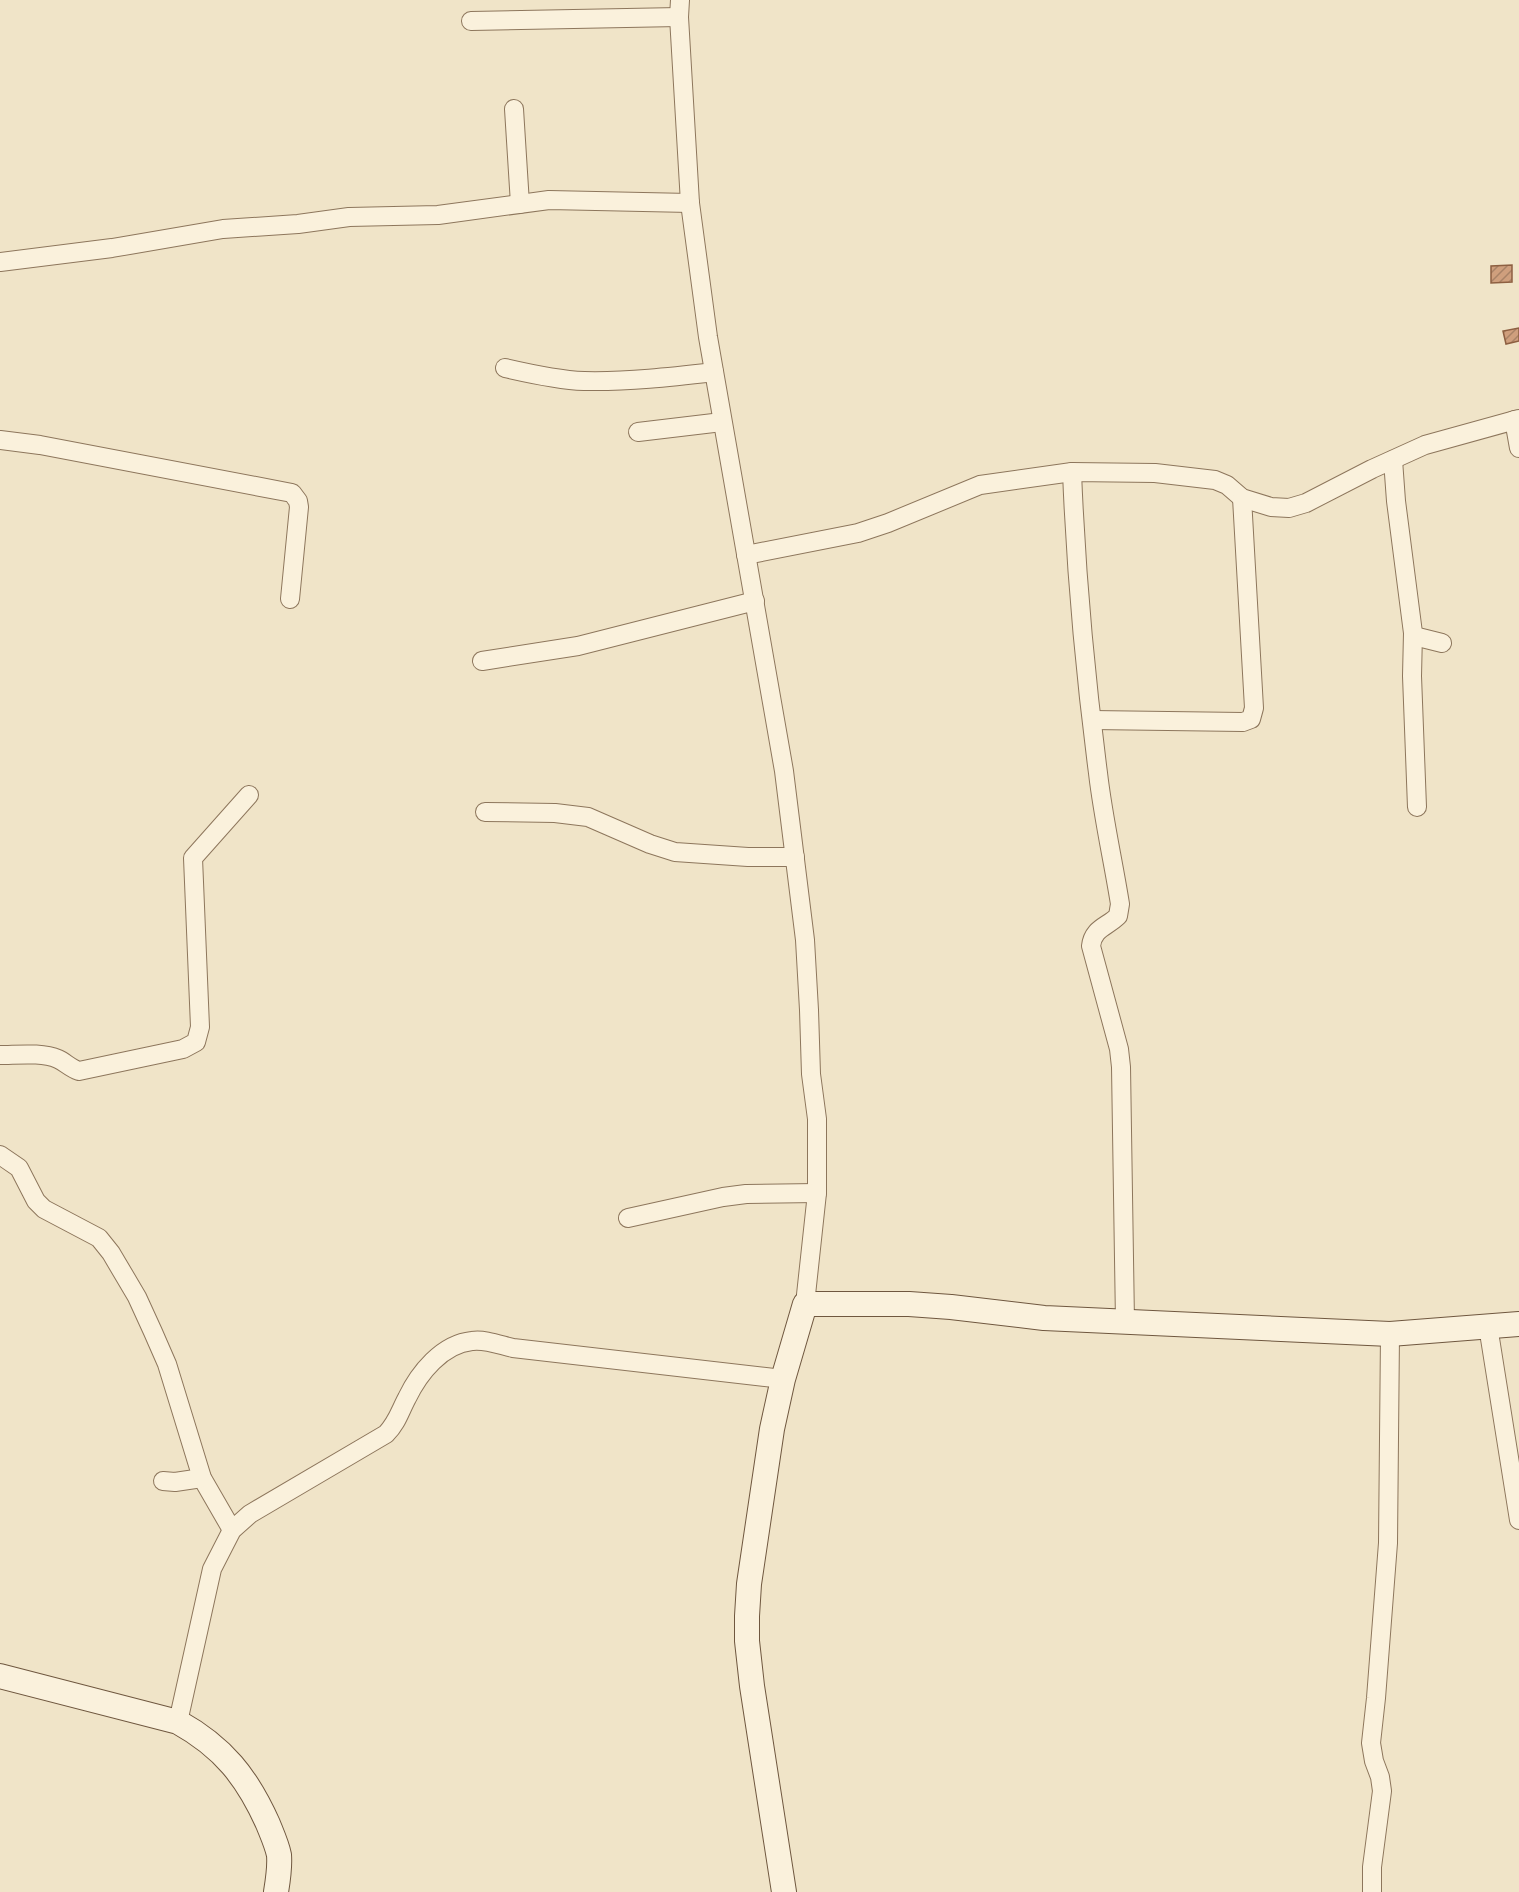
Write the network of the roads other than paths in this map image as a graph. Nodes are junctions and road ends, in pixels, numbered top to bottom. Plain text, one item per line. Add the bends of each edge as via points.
1 (679, 8) edge
2 (471, 21) dead end
3 (514, 109) dead end
4 (690, 202) junction
5 (520, 204) junction
6 (0, 262) edge
7 (506, 368) dead end
8 (714, 372) junction
9 (1516, 419) edge
10 (722, 422) junction
11 (638, 432) dead end
12 (0, 440) edge
13 (1519, 448) edge
14 (1393, 460) junction
15 (1072, 472) junction
16 (1242, 498) junction
17 (746, 555) junction
18 (290, 599) dead end
19 (755, 601) junction
20 (1413, 633) junction
21 (1442, 643) dead end
22 (482, 661) dead end
23 (1092, 720) junction
24 (249, 795) dead end
25 (1417, 807) dead end
26 (485, 812) dead end
27 (795, 857) junction
28 (0, 1055) edge
29 (0, 1155) edge
30 (817, 1193) junction
31 (628, 1218) dead end
32 (805, 1304) junction
33 (1125, 1322) junction
34 (1519, 1324) edge
35 (1488, 1326) junction
36 (1390, 1334) junction
37 (783, 1379) junction
38 (202, 1478) junction
39 (163, 1481) dead end
40 (1519, 1520) edge
41 (232, 1530) junction
42 (0, 1676) edge
43 (178, 1722) junction
44 (276, 1892) edge
45 (784, 1892) edge
46 (1372, 1892) edge

1 - 2 street
1 - 4 street
3 - 5 street
4 - 5 street via 549,200
4 - 8 street
5 - 6 street via 438,215 365,216 223,229
7 - 8 street via 582,381 644,380
8 - 10 street
9 - 13 street
9 - 14 street via 1440,440
10 - 11 street
10 - 17 street
12 - 18 street via 292,493 299,507
14 - 16 street via 1289,508
14 - 20 street
15 - 16 street via 1155,473 1215,480 1227,484
15 - 17 street via 980,485 858,533
15 - 23 street via 1076,573
16 - 23 street via 1254,708 1251,719
17 - 19 street
19 - 22 street via 578,646
19 - 27 street
20 - 21 street
20 - 25 street
23 - 33 street via 1120,904 1118,916 1097,930 1090,946 1121,1067
24 - 28 street via 196,853 193,862 200,1016 196,1042 183,1049 79,1071 45,1056
26 - 27 street via 588,817 675,852
27 - 30 street via 808,979 811,1074 817,1119
29 - 38 street via 17,1166 44,1209 99,1238 111,1253 137,1297 167,1364
30 - 31 street via 723,1197
30 - 32 street
32 - 33 street via 920,1305
32 - 37 street
33 - 36 street
34 - 35 street
35 - 36 street
35 - 40 street
36 - 46 street via 1388,1542 1371,1743 1382,1791
37 - 41 street via 513,1348 491,1342 456,1345 435,1358 386,1434 250,1514
37 - 45 street via 749,1584 747,1630
38 - 39 street
38 - 41 street
41 - 43 street via 212,1569
42 - 43 street
43 - 44 street via 201,1735 243,1776 278,1852

